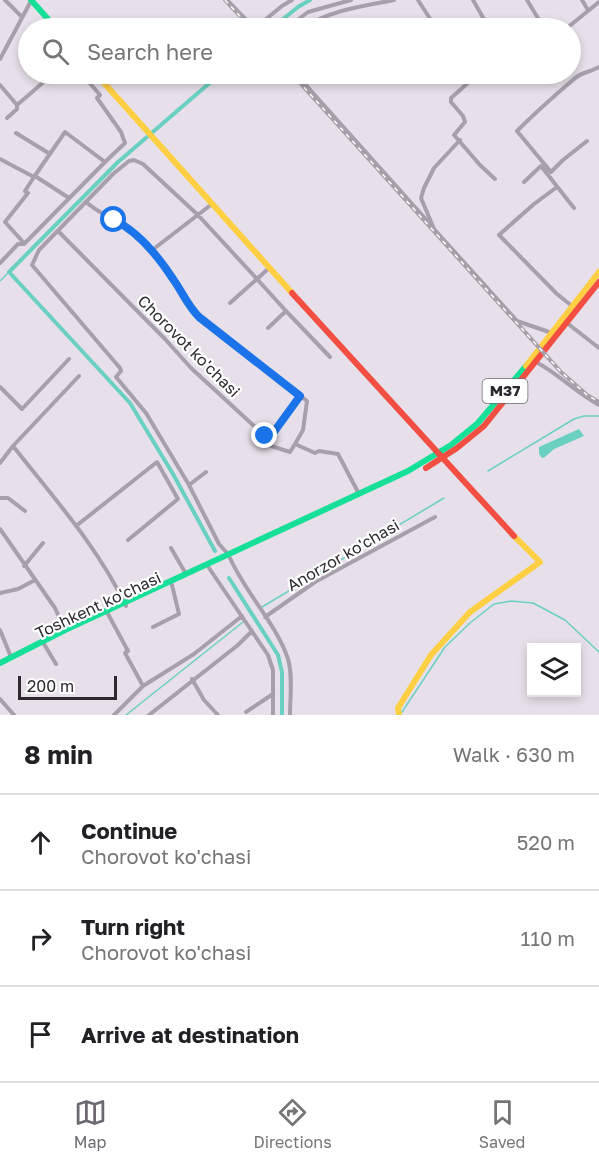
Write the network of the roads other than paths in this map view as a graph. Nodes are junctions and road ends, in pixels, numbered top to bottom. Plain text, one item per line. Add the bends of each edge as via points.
1 (5, 0) edge
2 (31, 0) edge
3 (227, 0) edge
4 (292, 0) edge
5 (351, 0) edge
6 (394, 0) edge
7 (418, 0) edge
8 (473, 0) edge
9 (527, 0) edge
10 (582, 0) edge
11 (599, 2) edge
12 (588, 10) junction
13 (22, 17) joint
14 (47, 18) edge
15 (244, 18) edge
16 (267, 18) edge
17 (300, 18) edge
18 (322, 18) edge
19 (430, 18) edge
20 (483, 18) edge
21 (538, 18) edge
22 (579, 18) edge
23 (18, 25) edge
24 (0, 59) edge
25 (599, 67) edge
26 (581, 75) edge
27 (41, 84) edge
28 (91, 84) edge
29 (105, 84) edge
30 (305, 84) edge
31 (467, 84) edge
32 (569, 84) edge
33 (0, 85) edge
34 (17, 105) junction
35 (8, 118) dead end
36 (16, 133) dead end
37 (460, 140) junction
38 (587, 141) dead end
39 (50, 154) junction
40 (0, 159) edge
41 (105, 162) junction
42 (550, 174) junction
43 (34, 177) junction
44 (495, 179) dead end
45 (524, 182) dead end
46 (557, 187) junction
47 (69, 198) junction
48 (86, 202) junction
49 (212, 204) junction
50 (574, 208) dead end
51 (198, 216) junction
52 (434, 229) junction
53 (58, 231) junction
54 (24, 244) junction
55 (151, 251) junction
56 (0, 263) edge
57 (269, 268) junction
58 (599, 272) edge
59 (257, 279) junction
60 (595, 283) edge
61 (230, 303) dead end
62 (572, 307) junction
63 (286, 311) junction
64 (567, 323) junction
65 (268, 328) dead end
66 (552, 333) junction
67 (599, 348) edge
68 (330, 357) dead end
69 (69, 359) dead end
70 (536, 362) junction
71 (80, 376) dead end
72 (0, 387) edge
73 (300, 396) junction
74 (599, 405) edge
75 (295, 444) junction
76 (13, 446) junction
77 (272, 446) dead end
78 (441, 456) junction
79 (0, 463) edge
80 (206, 472) dead end
81 (189, 486) junction
82 (358, 494) junction
83 (0, 498) edge
84 (25, 511) dead end
85 (435, 517) dead end
86 (76, 526) junction
87 (0, 529) edge
88 (128, 540) dead end
89 (43, 543) dead end
90 (171, 548) dead end
91 (229, 556) junction
92 (24, 566) junction
93 (208, 566) junction
94 (186, 574) junction
95 (35, 580) junction
96 (172, 585) junction
97 (0, 593) edge
98 (125, 604) junction
99 (108, 614) junction
100 (242, 616) junction
101 (265, 617) junction
102 (153, 627) dead end
103 (0, 630) edge
104 (65, 630) junction
105 (252, 631) junction
106 (44, 644) junction
107 (11, 658) junction
108 (0, 663) edge
109 (56, 664) dead end
110 (0, 668) edge
111 (192, 679) junction
112 (143, 686) junction
113 (273, 694) junction
114 (0, 699) edge
115 (246, 712) dead end
116 (398, 714) edge
117 (14, 715) edge
118 (114, 715) edge
119 (149, 715) edge
120 (218, 715) edge
121 (273, 715) edge
122 (290, 715) edge

1 - 13 street
2 - 13 street
2 - 14 main road
3 - 15 street
4 - 16 street
5 - 17 street via 308,12
6 - 18 street
7 - 19 street
8 - 20 street
9 - 21 street
10 - 12 street
11 - 12 street
12 - 22 street
23 - 24 street
25 - 26 street
27 - 34 street
28 - 41 street via 125,143
29 - 49 main road
30 - 52 street
31 - 37 street via 451,98 465,122 454,135
32 - 42 street via 517,131
33 - 34 street
34 - 35 street
36 - 39 street
37 - 44 street
37 - 52 street via 434,168 421,198
38 - 42 street
39 - 41 street via 65,132
39 - 43 street
40 - 43 street
41 - 47 street
42 - 45 street via 542,166
42 - 46 street
43 - 47 street
43 - 54 street via 25,191 28,193 5,222
46 - 50 street
46 - 62 street via 499,235
47 - 54 street
48 - 51 street via 113,174 134,160
48 - 53 street
48 - 55 street, Chorovot ko'chasi via 130,230
49 - 51 street
49 - 57 main road
51 - 55 street
51 - 59 street
52 - 66 street via 517,321
53 - 73 street, Chorovot ko'chasi via 191,368 265,436 271,436
53 - 81 street via 39,250 32,265 120,368 116,377 146,413
54 - 56 street via 18,244
55 - 73 street, Chorovot ko'chasi via 199,317
57 - 59 street
57 - 78 main road
58 - 60 main road, M37
59 - 61 street
59 - 63 street
60 - 62 main road, M37
60 - 64 main road, M37
62 - 66 main road, M37
63 - 65 street
63 - 68 street
64 - 67 street
64 - 70 main road, M37
66 - 78 main road, M37 via 486,414
69 - 72 street via 22,409
70 - 74 street
70 - 78 main road, M37 via 484,426
71 - 76 street
73 - 75 street, Chorovot ko'chasi via 308,401 303,429
75 - 77 street via 290,452
75 - 82 street via 315,453 338,454
76 - 79 street
76 - 86 street
78 - 82 main road, M37
78 - 91 main road, M37 via 394,483
78 - 116 main road via 540,562 470,612 431,655
80 - 81 street
81 - 91 street
82 - 91 main road, M37
83 - 84 street via 8,498
85 - 101 street, Anorzor ko'chasi via 315,582
86 - 88 street via 156,462 178,499
86 - 98 street
87 - 92 street
89 - 92 street
90 - 94 street
91 - 93 main road, M37
91 - 101 street
92 - 95 street
93 - 94 main road, Toshkent ko'chasi / M37
93 - 96 main road, Toshkent ko'chasi / M37
93 - 100 street
94 - 98 main road, Toshkent ko'chasi / M37
95 - 97 street
95 - 104 street
96 - 98 main road, Toshkent ko'chasi / M37
96 - 102 street via 179,614
98 - 99 main road, Toshkent ko'chasi / M37
98 - 104 main road, Toshkent ko'chasi / M37
99 - 106 main road, Toshkent ko'chasi / M37
99 - 112 street
100 - 105 street
100 - 112 street via 194,654
101 - 122 street via 287,658
103 - 107 street
104 - 107 main road, Toshkent ko'chasi / M37
105 - 111 street
105 - 113 street via 268,655 273,670
106 - 107 main road, Toshkent ko'chasi / M37
106 - 109 street
107 - 108 main road, Toshkent ko'chasi / M37
107 - 110 main road, Toshkent ko'chasi / M37
111 - 119 street
111 - 120 street
112 - 118 street
113 - 115 street
113 - 121 street
114 - 117 street

